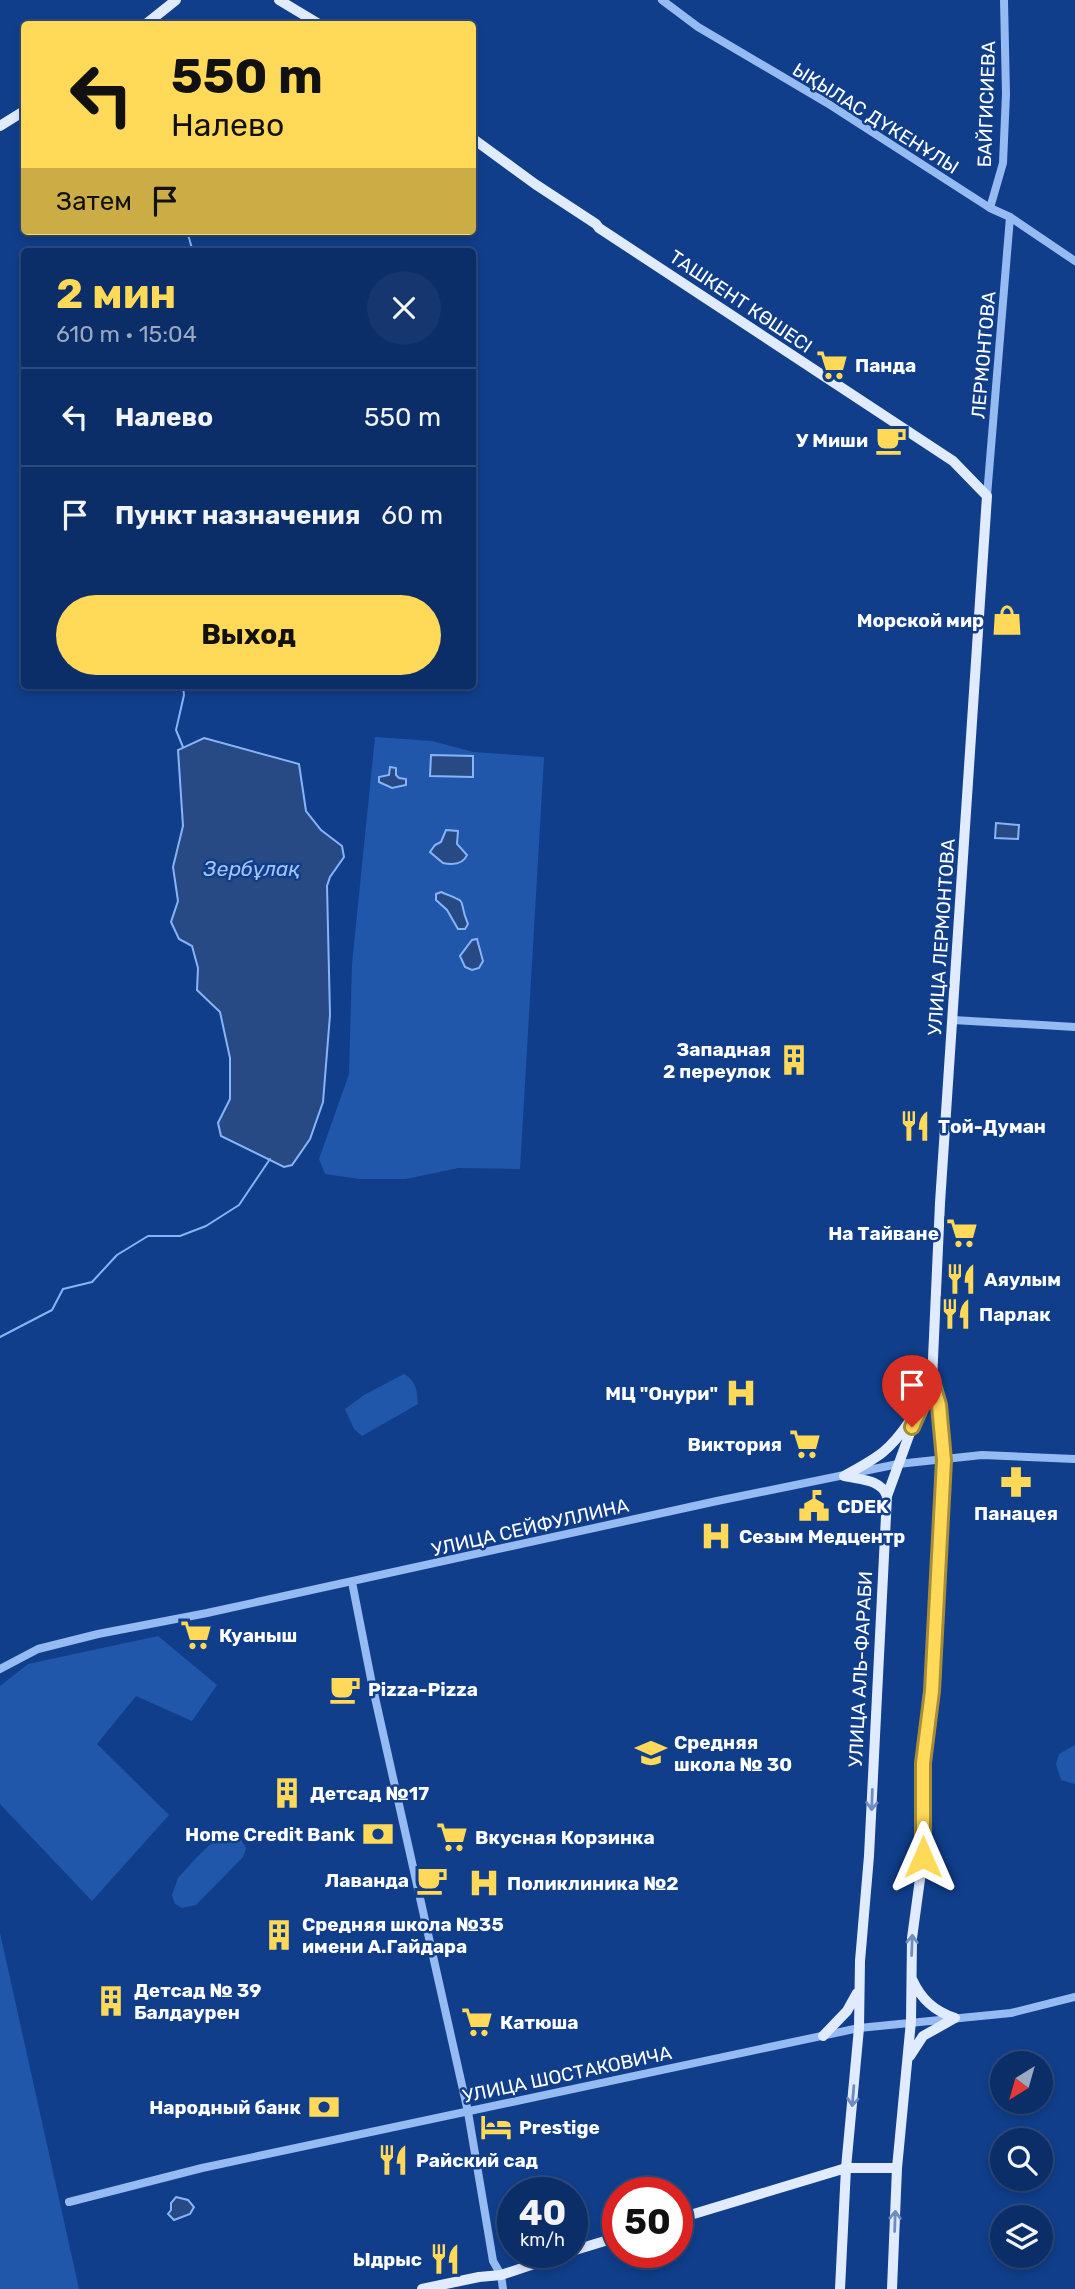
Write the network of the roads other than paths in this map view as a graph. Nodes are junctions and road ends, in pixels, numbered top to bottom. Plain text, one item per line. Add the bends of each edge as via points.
1 (176, 0) edge
2 (279, 0) edge
3 (662, 0) edge
4 (1004, 0) edge
5 (150, 21) edge
6 (314, 21) edge
7 (21, 113) edge
8 (0, 126) edge
9 (476, 141) edge
10 (990, 208) junction
11 (1010, 217) junction
12 (1075, 261) edge
13 (987, 496) junction
14 (953, 1020) junction
15 (1075, 1027) edge
16 (932, 1381) junction
17 (919, 1408) junction
18 (944, 1460) junction
19 (1075, 1460) edge
20 (898, 1464) junction
21 (844, 1476) junction
22 (887, 1496) junction
23 (352, 1582) junction
24 (0, 1669) edge
25 (912, 1976) junction
26 (860, 1987) junction
27 (1075, 1997) edge
28 (955, 2018) junction
29 (911, 2021) junction
30 (859, 2028) junction
31 (823, 2036) junction
32 (907, 2065) junction
33 (468, 2112) junction
34 (846, 2168) junction
35 (897, 2168) junction
36 (69, 2202) dead end
37 (693, 2214) edge
38 (522, 2268) edge
39 (500, 2275) junction
40 (422, 2289) edge
41 (503, 2289) edge
42 (841, 2289) edge
43 (892, 2289) edge

1 - 5 main road
2 - 6 main road
3 - 10 street, ЫҚЫЛАС ДҮКЕНҰЛЫ via 698,27
4 - 10 street, БАЙГИСИЕВА via 1003,163
7 - 8 main road
9 - 13 main road, ТАШКЕНТ КӨШЕСІ via 953,461
10 - 11 street, ЫҚЫЛАС ДҮКЕНҰЛЫ
11 - 12 street, ЫҚЫЛАС ДҮКЕНҰЛЫ
11 - 13 street, ЛЕРМОНТОВА
13 - 14 main road, УЛИЦА ЛЕРМОНТОВА
14 - 15 street
14 - 16 main road, УЛИЦА ЛЕРМОНТОВА
16 - 17 main road, УЛИЦА АЛЬ-ФАРАБИ
16 - 18 main road
17 - 20 main road, УЛИЦА АЛЬ-ФАРАБИ
17 - 21 main road via 879,1457
18 - 19 street, УЛИЦА СЕЙФУЛЛИНА via 982,1455
18 - 20 street, УЛИЦА СЕЙФУЛЛИНА
25 -> 18 main road via 923,1857 923,1763 932,1691
20 - 21 street, УЛИЦА СЕЙФУЛЛИНА
20 - 22 main road, УЛИЦА АЛЬ-ФАРАБИ
21 - 22 main road via 878,1484
21 - 23 street, УЛИЦА СЕЙФУЛЛИНА
22 -> 26 main road, УЛИЦА АЛЬ-ФАРАБИ
23 - 24 street, УЛИЦА СЕЙФУЛЛИНА via 38,1648
23 - 33 street
25 - 28 main road via 930,2006
25 - 29 main road
26 - 30 main road, УЛИЦА АЛЬ-ФАРАБИ
26 - 31 main road via 847,2011
27 - 28 street, УЛИЦА ШОСТАКОВИЧА via 1011,2013
28 - 29 street, УЛИЦА ШОСТАКОВИЧА
28 - 32 main road via 923,2036
29 - 30 street, УЛИЦА ШОСТАКОВИЧА
29 - 32 main road
30 - 31 street, УЛИЦА ШОСТАКОВИЧА
30 -> 34 main road, УЛИЦА АЛЬ-ФАРАБИ
31 - 33 street, УЛИЦА ШОСТАКОВИЧА
32 - 35 main road
33 - 36 street, УЛИЦА ШОСТАКОВИЧА via 202,2168
33 - 39 street via 493,2261
34 - 35 main road
34 - 37 main road
34 - 42 main road, УЛИЦА АЛЬ-ФАРАБИ
43 -> 35 main road
38 - 39 main road
39 - 40 main road
39 - 41 street

